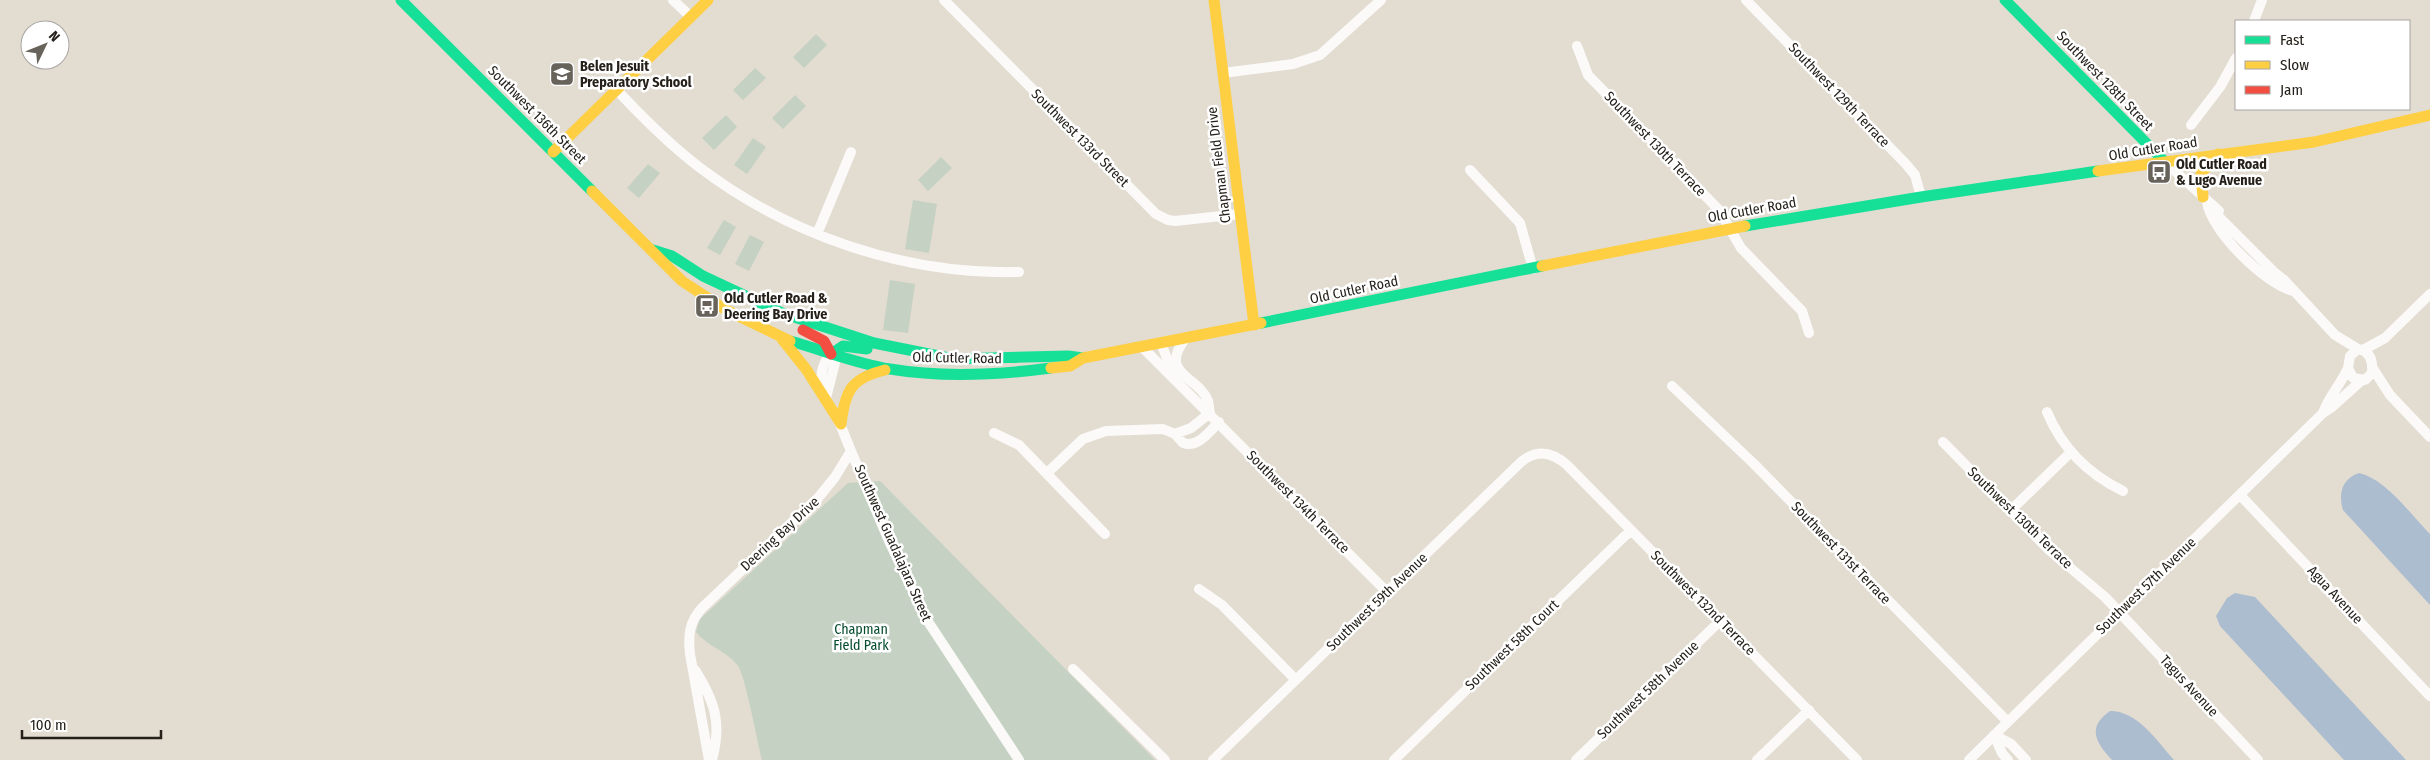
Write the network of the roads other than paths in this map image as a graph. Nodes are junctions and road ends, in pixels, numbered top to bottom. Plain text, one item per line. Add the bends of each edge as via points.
1 (401, 0) edge
2 (674, 0) edge
3 (708, 0) edge
4 (944, 0) edge
5 (1381, 0) edge
6 (1746, 0) edge
7 (2005, 0) edge
8 (2262, 0) edge
9 (1212, 1) edge
10 (691, 17) junction
11 (2254, 20) edge
12 (1577, 46) dead end
13 (2235, 60) edge
14 (1223, 74) junction
15 (616, 89) junction
16 (2430, 115) edge
17 (2191, 125) dead end
18 (553, 152) junction
19 (851, 152) dead end
20 (2218, 154) junction
21 (2166, 163) junction
22 (1470, 170) dead end
23 (1921, 197) junction
24 (2208, 202) junction
25 (1240, 214) junction
26 (1730, 229) junction
27 (817, 234) junction
28 (653, 250) junction
29 (1533, 269) junction
30 (1019, 272) dead end
31 (703, 276) junction
32 (2294, 291) junction
33 (2430, 294) edge
34 (1254, 326) junction
35 (838, 333) joint
36 (1809, 333) dead end
37 (2335, 335) junction
38 (2385, 338) junction
39 (782, 339) junction
40 (1185, 339) junction
41 (1161, 343) junction
42 (1142, 347) junction
43 (2361, 350) junction
44 (831, 354) junction
45 (1083, 358) junction
46 (954, 359) junction
47 (2372, 364) junction
48 (2348, 365) junction
49 (888, 369) junction
50 (1183, 375) junction
51 (2364, 380) junction
52 (1672, 386) dead end
53 (2390, 395) junction
54 (1210, 412) junction
55 (2048, 412) dead end
56 (2323, 413) junction
57 (1219, 422) junction
58 (841, 424) junction
59 (994, 433) dead end
60 (1176, 434) junction
61 (2430, 437) edge
62 (1943, 442) dead end
63 (851, 451) junction
64 (1544, 452) joint
65 (2071, 452) junction
66 (1047, 473) junction
67 (2123, 491) dead end
68 (2240, 495) junction
69 (2010, 512) junction
70 (1631, 530) junction
71 (1105, 534) dead end
72 (1198, 589) dead end
73 (1387, 592) junction
74 (2120, 612) junction
75 (1720, 621) junction
76 (1072, 669) dead end
77 (1296, 680) junction
78 (2430, 696) edge
79 (1809, 710) junction
80 (2008, 722) junction
81 (1994, 735) junction
82 (710, 760) edge
83 (1019, 760) edge
84 (1165, 760) edge
85 (1213, 760) edge
86 (1394, 760) edge
87 (1576, 760) edge
88 (1757, 760) edge
89 (1857, 760) edge
90 (1969, 760) edge
91 (2008, 760) edge
92 (2026, 760) edge
93 (2258, 760) edge

1 - 18 main road, Southwest 136th Street
2 - 10 street
3 - 10 main road
4 - 25 street, Southwest 133rd Street via 1156,214 1175,221
5 - 14 street via 1320,55 1293,64
6 - 23 street, Southwest 129th Terrace via 1905,163 1915,175
7 - 21 main road, Southwest 128th Street
8 - 11 street
9 - 14 main road, Chapman Field Drive
10 - 15 main road
12 - 26 street, Southwest 130th Terrace via 1588,75 1719,210
13 - 17 street via 2220,87
14 - 25 main road, Chapman Field Drive
15 - 18 main road
15 - 27 street via 670,143 711,176 762,208
16 - 20 main road, Old Cutler Road via 2338,137
18 - 28 main road, Southwest 136th Street
19 - 27 street
20 - 21 main road, Old Cutler Road
20 - 24 main road via 2202,174
21 - 23 main road, Old Cutler Road
21 - 24 street, Southwest 128th Street
22 - 29 street via 1520,222
23 - 26 main road, Old Cutler Road
24 - 32 street, Southwest 128th Street via 2278,268
24 - 32 street, Southwest 128th Street via 2208,212 2222,233 2264,274 2283,288
25 - 34 main road, Chapman Field Drive
26 - 29 main road, Old Cutler Road
26 - 36 street, Southwest 130th Terrace via 1741,248 1802,311
27 - 30 street via 875,254 922,265 966,271
28 - 31 main road, Southwest 136th Street via 672,256
28 - 39 main road, Southwest 136th Street via 682,281 726,310
29 - 34 main road, Old Cutler Road
31 - 35 main road, Southwest 136th Street via 782,313
31 - 44 main road via 751,308 818,336 826,342
32 - 37 street, Southwest 128th Street
33 - 38 street
34 - 40 main road, Old Cutler Road
35 - 46 main road, Old Cutler Road
37 - 43 street, Southwest 128th Street
37 - 48 street, Southwest 128th Street
38 - 43 street
38 - 47 street
39 - 44 main road, Southwest 136th Street
39 - 58 main road via 801,360
40 - 41 main road, Old Cutler Road
40 - 50 street via 1176,356
41 - 42 main road, Old Cutler Road
41 - 50 street, Southwest 134th Terrace via 1173,368
42 - 45 main road, Old Cutler Road
42 - 54 street, Southwest 134th Terrace via 1200,407
43 - 47 street via 2368,353
43 - 48 street via 2352,353
44 - 46 main road via 847,346 912,359
44 - 49 main road, Old Cutler Road
44 - 58 street via 835,363 826,398
45 - 46 main road, Old Cutler Road
45 - 49 main road, Old Cutler Road via 1070,366 1004,374 945,376
47 - 51 street via 2370,376
47 - 53 street
48 - 51 street via 2353,378
48 - 56 street, Southwest 57th Avenue
49 - 58 main road via 870,372 852,384 844,399
50 - 54 street, Southwest 134th Terrace via 1208,400
51 - 53 street
51 - 56 street, Southwest 57th Avenue
52 - 80 street, Southwest 131st Terrace via 1753,463
53 - 61 street
54 - 57 street, Southwest 134th Terrace
54 - 60 street via 1191,428
55 - 65 street via 2054,429
56 - 68 street, Southwest 57th Avenue
57 - 60 street via 1202,439 1191,444 1182,443
57 - 73 street, Southwest 134th Terrace
58 - 63 street
59 - 66 street via 1020,445
60 - 66 street via 1163,429 1100,432 1083,439
62 - 69 street, Southwest 130th Terrace
63 - 82 street, Deering Bay Drive via 822,495 696,616 688,637
63 - 83 street, Southwest Guadalajara Street via 927,620
64 - 70 street, Southwest 132nd Terrace via 1563,461
64 - 73 street, Southwest 59th Avenue via 1521,462
65 - 67 street via 2097,477
65 - 69 street
66 - 71 street
68 - 74 street, Southwest 57th Avenue
68 - 78 street, Agua Avenue
69 - 74 street, Southwest 130th Terrace
70 - 75 street, Southwest 132nd Terrace
70 - 86 street, Southwest 58th Court
72 - 77 street via 1222,605
73 - 77 street, Southwest 59th Avenue
74 - 80 street, Southwest 57th Avenue
74 - 93 street, Tagus Avenue
75 - 79 street, Southwest 132nd Terrace
75 - 87 street, Southwest 58th Avenue
76 - 84 street
77 - 85 street, Southwest 59th Avenue
79 - 88 street
79 - 89 street, Southwest 132nd Terrace
80 - 81 street, Southwest 57th Avenue
81 - 90 street, Southwest 57th Avenue
81 - 91 street
81 - 92 street via 2011,744

